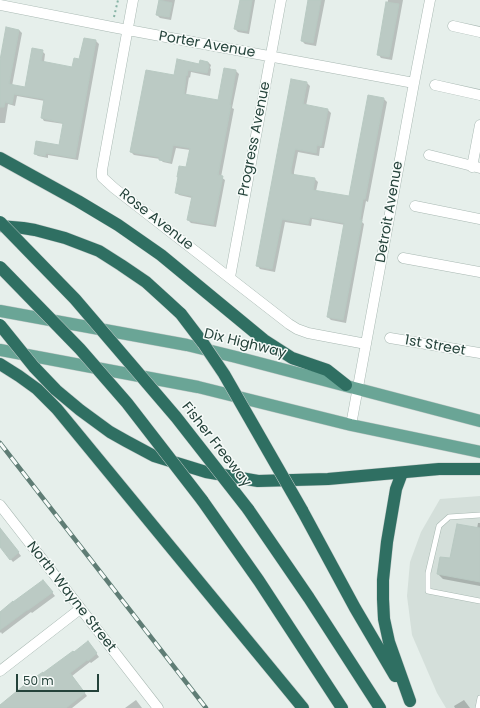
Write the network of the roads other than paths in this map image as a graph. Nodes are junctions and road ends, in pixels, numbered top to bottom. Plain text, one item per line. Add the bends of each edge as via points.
1 (133, 0) edge
2 (281, 0) edge
3 (430, 0) edge
4 (0, 5) edge
5 (453, 26) dead end
6 (128, 30) junction
7 (480, 32) edge
8 (270, 57) junction
9 (414, 83) junction
10 (435, 85) dead end
11 (480, 95) edge
12 (480, 125) edge
13 (429, 155) dead end
14 (0, 158) edge
15 (476, 168) edge
16 (415, 206) dead end
17 (480, 219) edge
18 (0, 222) edge
19 (0, 226) edge
20 (403, 258) dead end
21 (0, 267) edge
22 (480, 272) edge
23 (230, 278) junction
24 (0, 311) edge
25 (0, 325) edge
26 (390, 338) dead end
27 (366, 344) junction
28 (0, 350) edge
29 (480, 354) edge
30 (0, 364) edge
31 (352, 387) junction
32 (480, 421) edge
33 (351, 425) junction
34 (480, 452) edge
35 (480, 469) edge
36 (402, 473) junction
37 (0, 505) edge
38 (480, 515) edge
39 (480, 601) edge
40 (80, 609) junction
41 (0, 671) edge
42 (480, 698) edge
43 (412, 704) edge
44 (158, 708) edge
45 (303, 708) edge
46 (342, 708) edge
47 (380, 708) edge
48 (478, 708) edge

1 - 6 street, Rose Avenue
2 - 8 street, Progress Avenue
3 - 9 street, Detroit Avenue
4 - 6 street, Porter Avenue
5 - 7 street
6 - 8 street, Porter Avenue
6 - 23 street, Rose Avenue via 102,177
8 - 9 street, Porter Avenue
8 - 23 street, Progress Avenue
9 - 27 street, Detroit Avenue
10 - 11 street
12 - 15 street
13 - 15 street
14 - 31 highway via 118,225 162,255 264,340 292,358 326,370
16 - 17 street
18 - 47 highway, Fisher Freeway, bridge via 76,299 176,417 248,509
19 - 43 highway, bridge via 42,232 99,251 146,282 181,314 224,374 355,608
20 - 22 street
21 - 46 highway, bridge via 80,349 127,403 202,500
23 - 27 street, Rose Avenue via 297,329
24 - 31 main road, Dix Highway via 187,345
25 - 36 highway, bridge via 56,390 110,432 154,456 206,472 258,481
26 - 29 street, 1st Street
27 - 31 street, Detroit Avenue
28 - 33 main road via 198,387
30 - 45 highway via 37,389 56,408
31 - 32 main road, Dix Highway
31 - 33 street, Detroit Avenue
33 - 34 main road
35 - 36 highway via 439,469
36 - 43 highway via 396,489 387,542 383,600 389,642
37 - 40 street, North Wayne Street
38 - 39 lane via 449,518 439,526 428,573 428,591
40 - 41 street
40 - 44 street, North Wayne Street
42 - 48 lane

